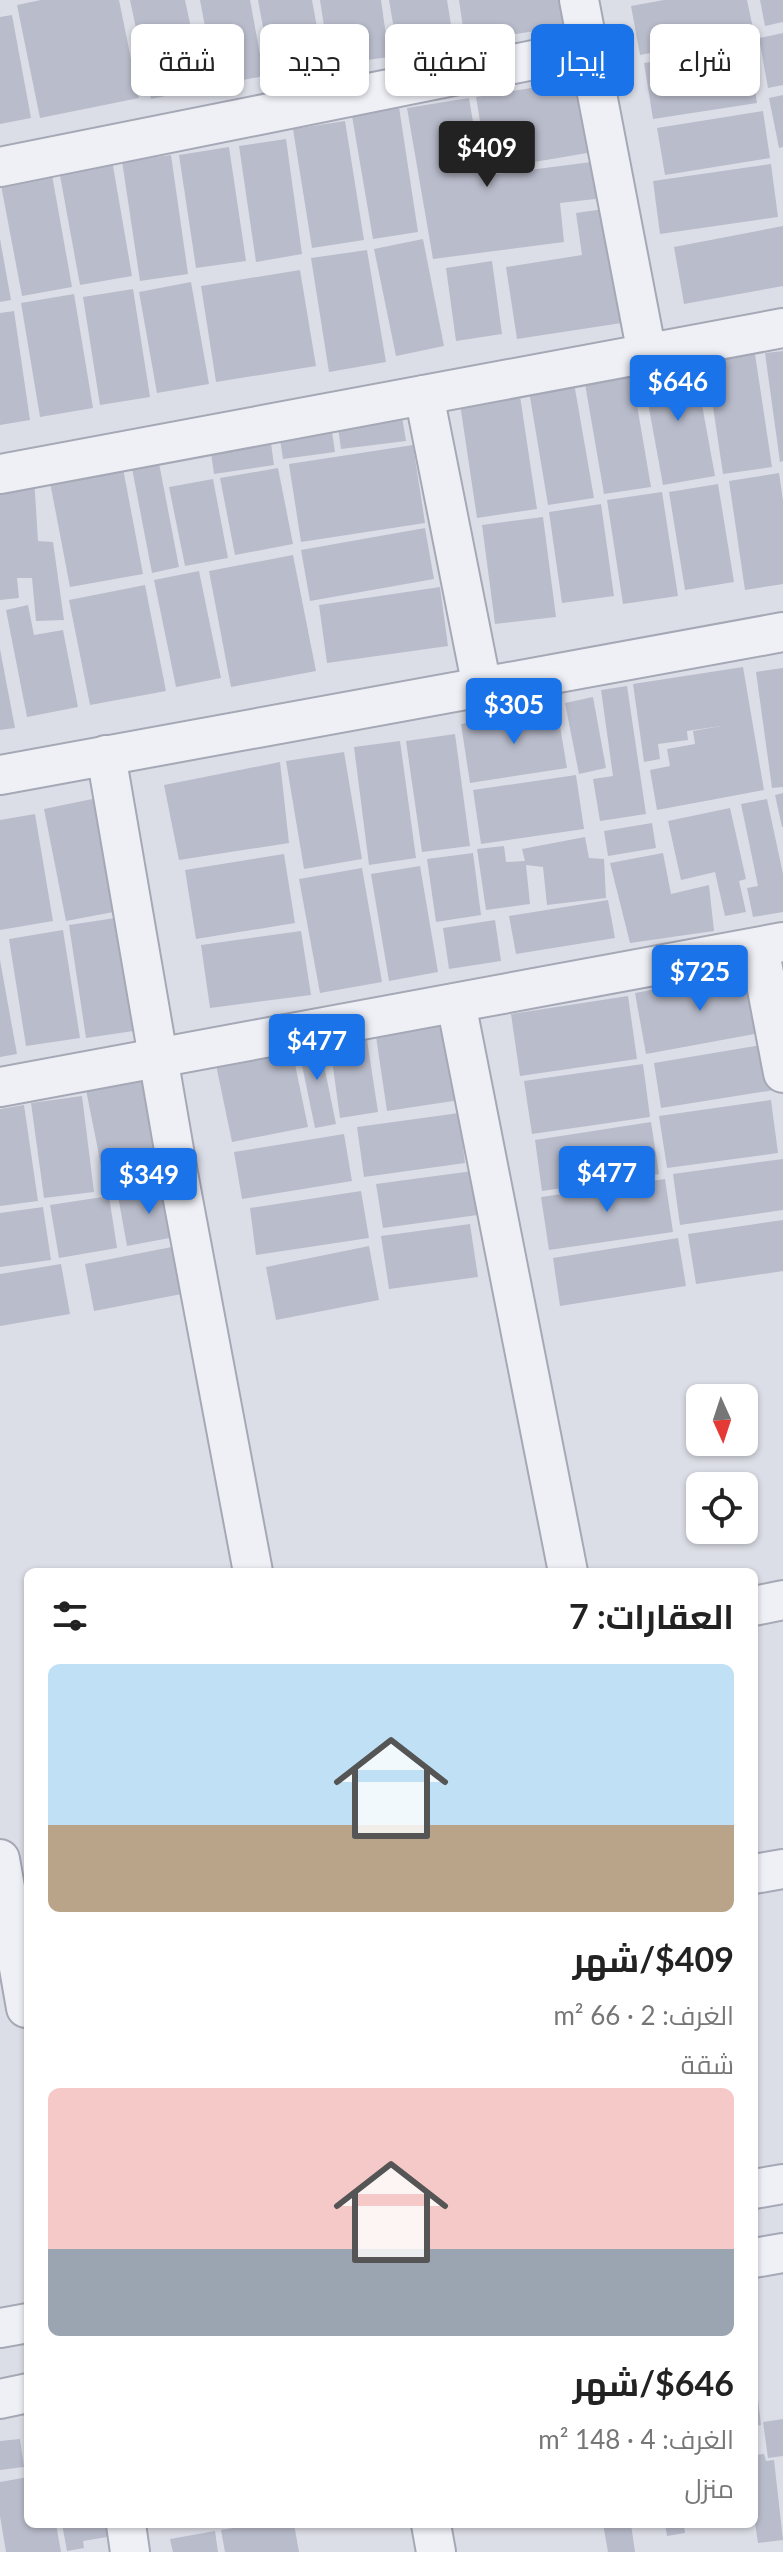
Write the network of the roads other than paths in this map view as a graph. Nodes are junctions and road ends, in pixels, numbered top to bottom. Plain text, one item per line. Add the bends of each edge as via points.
1 (579, 0) edge
2 (583, 24) edge
3 (531, 60) edge
4 (597, 96) edge
5 (0, 167) edge
6 (783, 328) edge
7 (647, 354) junction
8 (424, 395) junction
9 (0, 474) edge
10 (783, 632) edge
11 (482, 687) junction
12 (106, 755) junction
13 (0, 775) edge
14 (771, 944) edge
15 (456, 1003) junction
16 (161, 1057) junction
17 (783, 1073) edge
18 (0, 1087) edge
19 (252, 1568) edge
20 (567, 1568) edge
21 (783, 1600) edge
22 (758, 1605) edge
23 (0, 1859) edge
24 (783, 1869) edge
25 (758, 1873) edge
26 (18, 2010) edge
27 (783, 2184) edge
28 (758, 2188) edge
29 (783, 2253) edge
30 (758, 2257) edge
31 (24, 2324) edge
32 (0, 2328) edge
33 (24, 2394) edge
34 (0, 2399) edge
35 (127, 2528) edge
36 (432, 2528) edge
37 (130, 2552) edge
38 (436, 2552) edge

1 - 2 street
3 - 5 street
4 - 7 street
6 - 7 street
7 - 8 street
8 - 9 street
8 - 11 street
10 - 11 street
11 - 12 street
12 - 13 street
12 - 16 street
14 - 15 street
14 - 17 street
15 - 16 street
15 - 20 street
16 - 18 street
16 - 19 street
21 - 22 street
23 - 26 street
24 - 25 street
27 - 28 street
29 - 30 street
31 - 32 street
33 - 34 street
35 - 37 street
36 - 38 street

